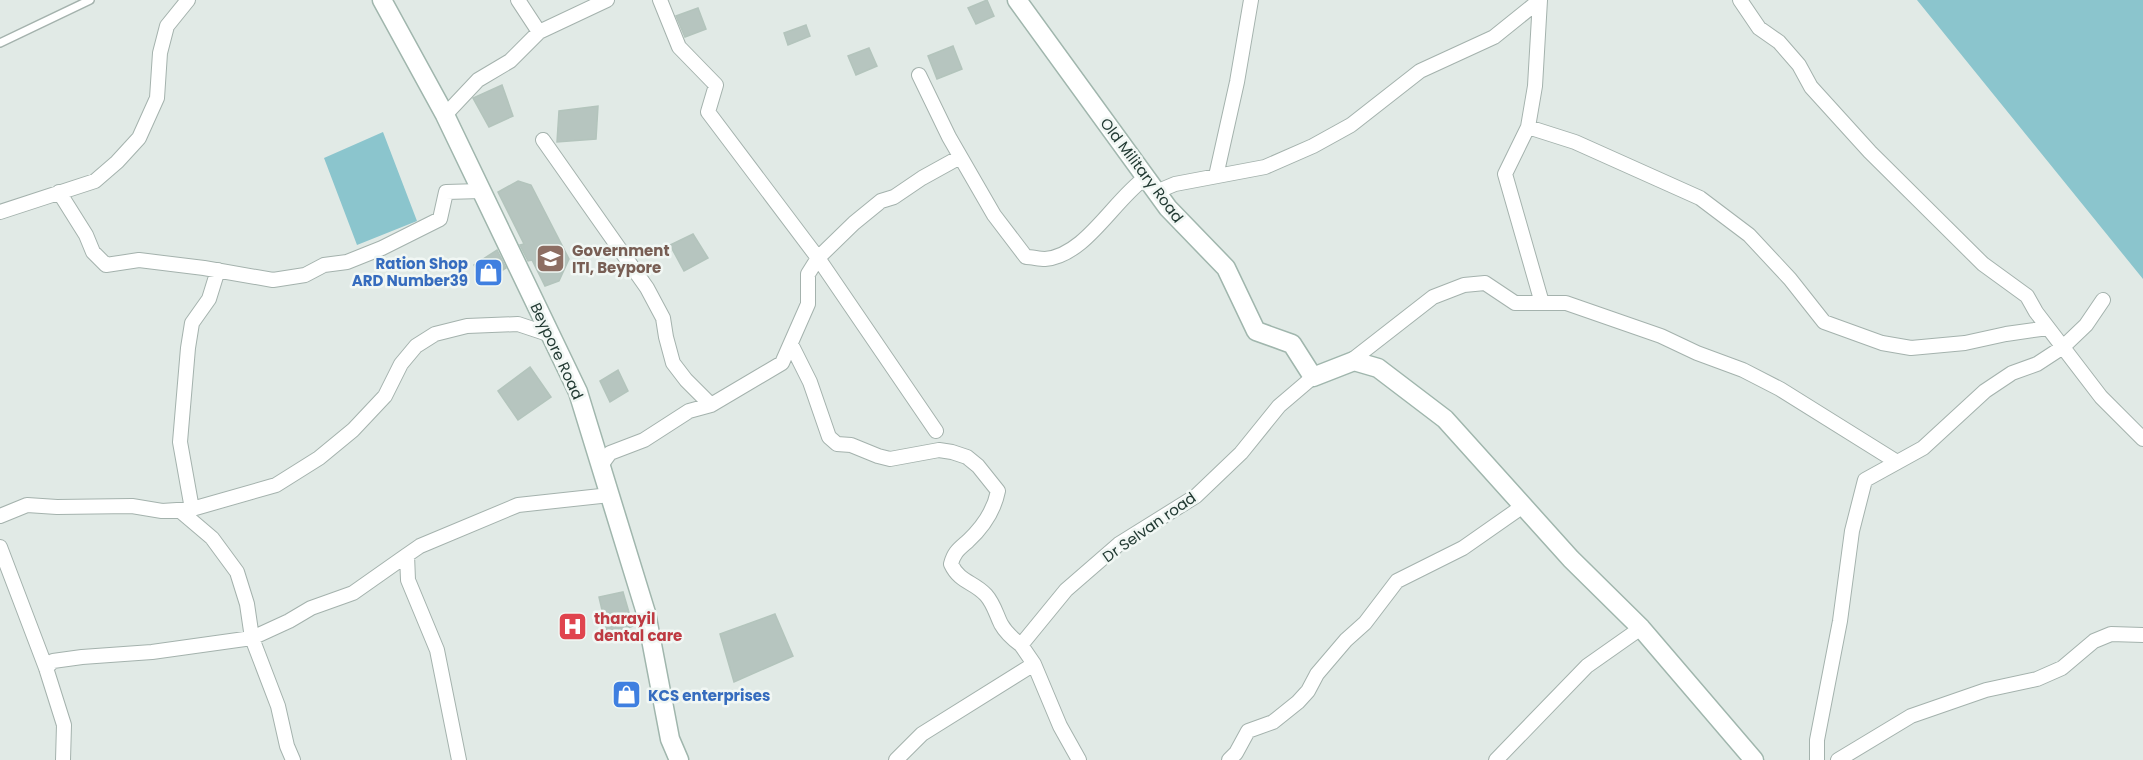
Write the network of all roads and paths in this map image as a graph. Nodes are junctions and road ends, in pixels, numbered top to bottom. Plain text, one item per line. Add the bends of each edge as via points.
1 (90, 0) edge
2 (188, 0) edge
3 (382, 0) edge
4 (518, 0) edge
5 (607, 0) edge
6 (660, 0) edge
7 (1017, 0) edge
8 (1251, 0) edge
9 (1740, 0) edge
10 (539, 32) junction
11 (0, 43) edge
12 (919, 75) dead end
13 (446, 115) junction
14 (1528, 127) junction
15 (543, 140) dead end
16 (960, 157) junction
17 (1216, 176) junction
18 (1150, 185) junction
19 (481, 191) junction
20 (58, 192) junction
21 (0, 212) edge
22 (818, 258) junction
23 (218, 270) junction
24 (2103, 300) dead end
25 (1542, 303) junction
26 (2048, 328) junction
27 (551, 335) junction
28 (791, 344) junction
29 (2063, 347) junction
30 (1350, 363) junction
31 (1313, 377) junction
32 (711, 405) junction
33 (936, 431) dead end
34 (2143, 439) edge
35 (1896, 462) junction
36 (609, 492) junction
37 (1522, 506) junction
38 (186, 510) junction
39 (0, 516) edge
40 (0, 547) edge
41 (407, 555) junction
42 (1641, 628) junction
43 (2143, 635) edge
44 (252, 638) junction
45 (1021, 645) junction
46 (1034, 664) junction
47 (46, 668) junction
48 (63, 760) edge
49 (293, 760) edge
50 (459, 760) edge
51 (679, 760) edge
52 (896, 760) edge
53 (1078, 760) edge
54 (1229, 760) edge
55 (1496, 760) edge
56 (1754, 760) edge
57 (1816, 760) edge
58 (1838, 760) edge

1 - 11 lane
2 - 20 street via 167,26 160,53 157,98 139,138 95,181
3 - 13 main road, Beypore Road
4 - 10 street
5 - 10 street
6 - 22 street via 680,48 716,85 708,112
7 - 18 main road, Old Military Road
8 - 17 street
9 - 26 street via 1759,28 1779,42 1799,65 1811,87 1837,118 1983,264 2027,296
10 - 13 street via 510,60 478,80
12 - 16 street
13 - 19 main road, Beypore Road
14 - 17 street via 1535,86 1540,0 1494,38 1420,71 1351,125 1323,141 1265,167
14 - 25 street via 1505,174
14 - 26 street via 1575,142 1700,198 1749,235 1824,322 1911,348
15 - 32 street via 647,288 663,318 673,363
16 - 18 street via 994,215 1026,256 1045,259 1071,251 1130,189
16 - 22 street via 881,201
17 - 18 street
18 - 31 main road, Old Military Road via 1226,268 1256,331 1292,344
19 - 23 street via 446,192 440,219 382,249 347,262 324,265 305,275 273,280
19 - 27 main road, Beypore Road
20 - 21 street
20 - 23 street via 93,252 106,265 138,260
22 - 28 street via 808,274 808,304
22 - 33 street
23 - 38 street via 209,299 192,323 188,348 180,442
24 - 29 street via 2086,325
25 - 30 street via 1515,303 1485,283 1464,285 1433,297
25 - 35 street via 1566,303 1597,313 1743,369
26 - 29 street
27 - 36 main road, Beypore Road via 578,392
27 - 38 street via 518,324 467,326 435,334 416,346 401,364 385,396 320,458 276,485
28 - 32 street via 782,363
28 - 45 street via 810,382 829,437 837,444 851,444 890,459 939,450 952,452 978,466 998,491 995,506 983,525 954,552 951,564 956,575 985,593 1008,634
29 - 34 street via 2101,397
29 - 35 street via 1985,391 1923,448
30 - 31 main road
30 - 37 main road via 1378,368 1445,418
31 - 45 street, Dr Selvan road via 1279,406 1241,453 1196,496 1119,544 1066,590
32 - 36 street via 688,411 644,440 610,453 602,464
35 - 57 street via 1865,480 1852,531
36 - 41 street via 518,505
36 - 51 main road, Beypore Road via 646,613 670,739
37 - 42 main road
37 - 54 street via 1463,548 1397,581 1365,623 1317,674 1298,702 1273,722 1248,731
38 - 39 street via 27,505
38 - 44 street via 237,572
40 - 47 street
41 - 44 street via 353,593 311,608
41 - 50 street via 408,580 436,650
42 - 55 street via 1587,666
42 - 56 main road
43 - 58 street via 2111,634 2094,641 2062,668 1911,716
44 - 47 street via 53,661
44 - 49 street
45 - 46 street
46 - 52 street via 922,734
46 - 53 street
47 - 48 street via 64,725

